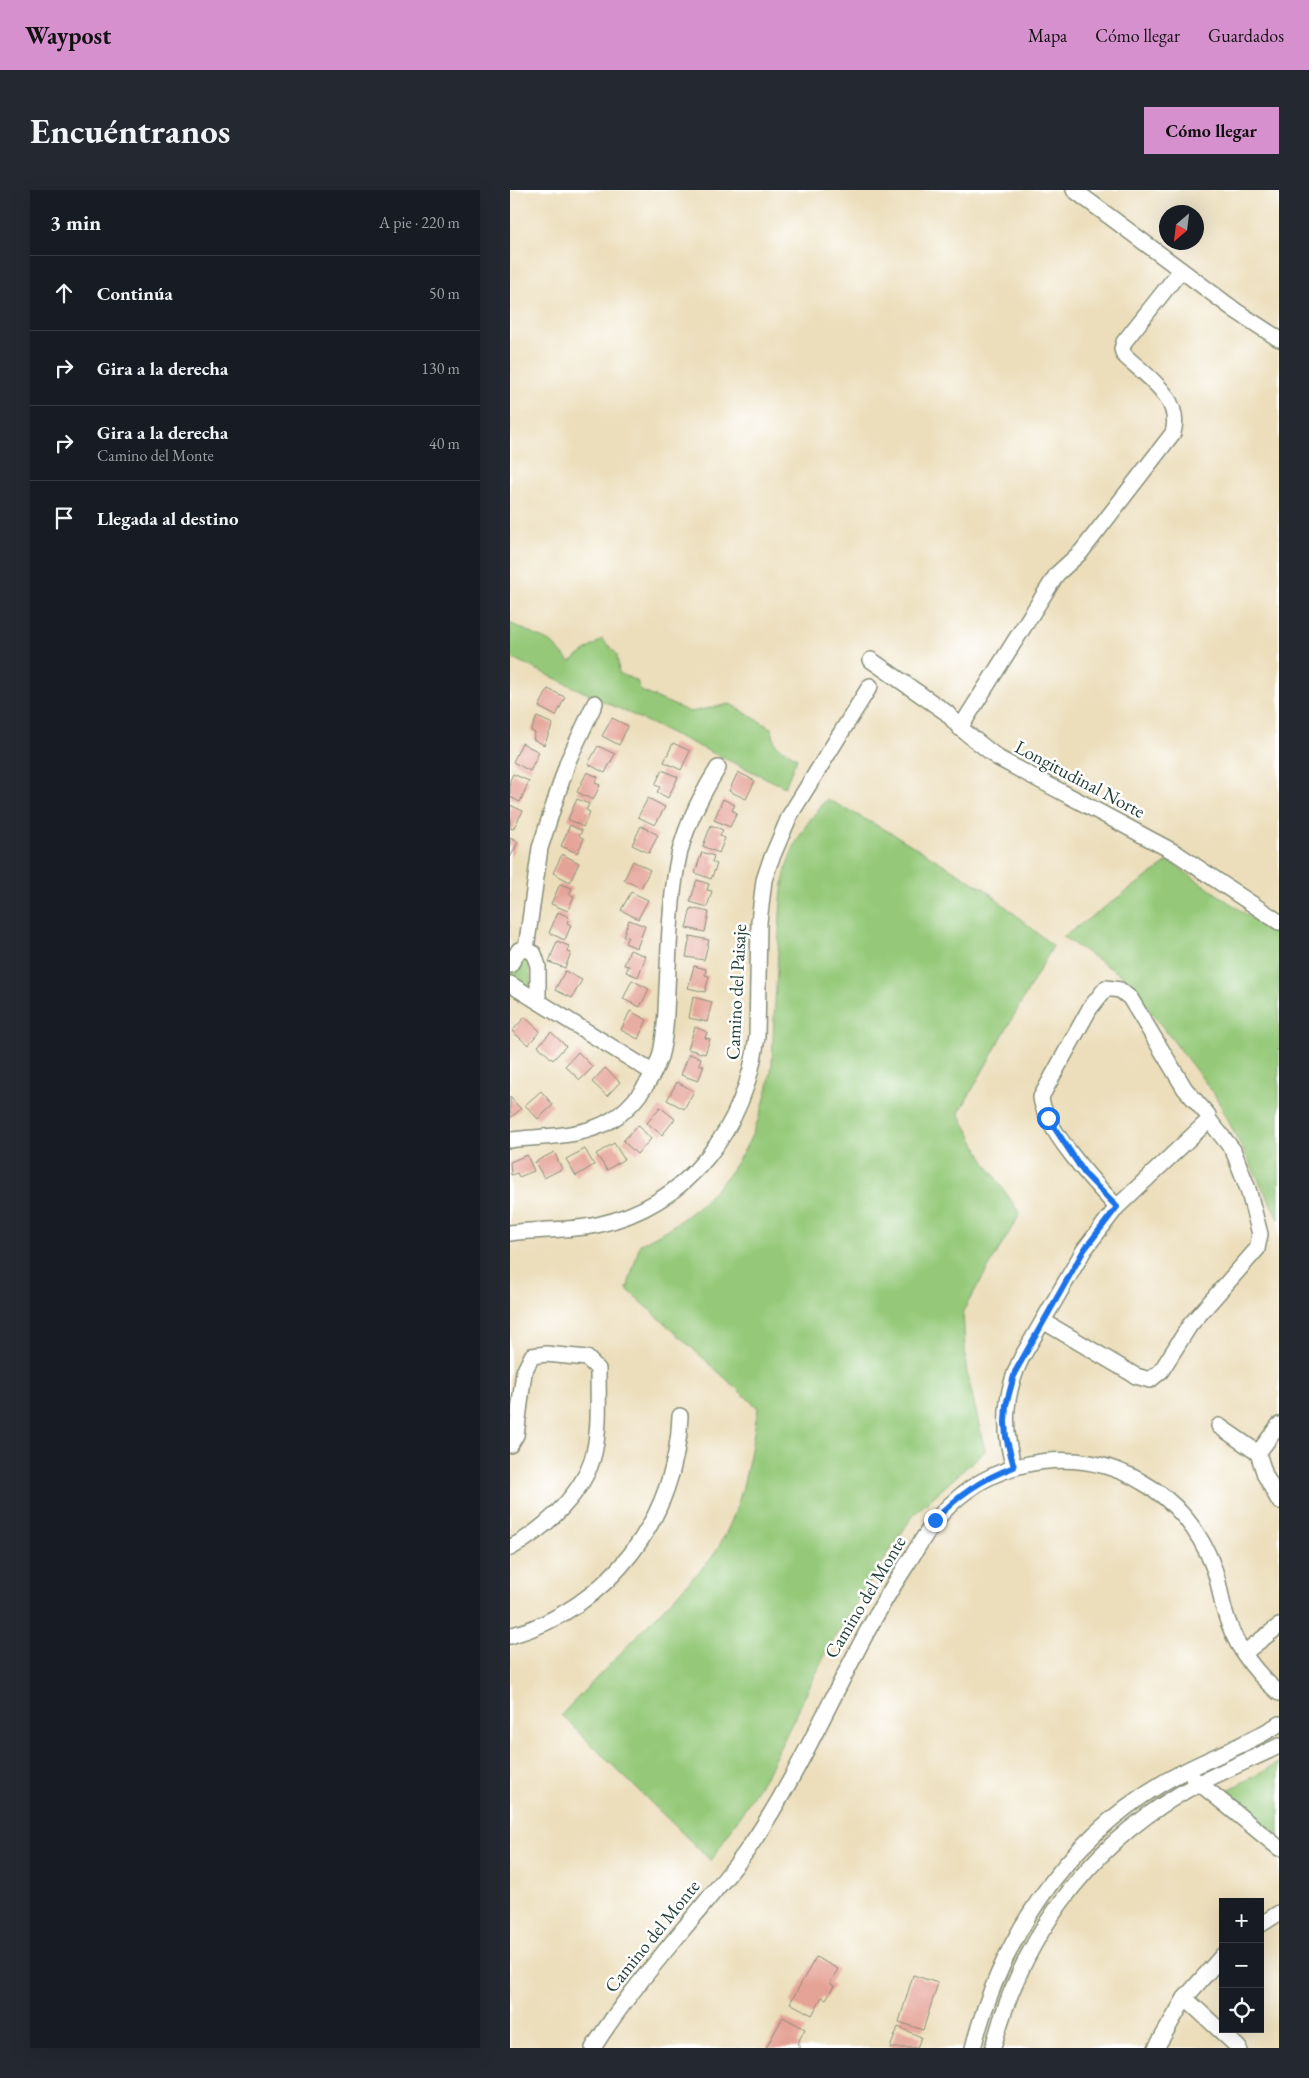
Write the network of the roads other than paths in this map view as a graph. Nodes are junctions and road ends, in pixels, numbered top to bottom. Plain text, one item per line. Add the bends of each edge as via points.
1 (1074, 190) edge
2 (1181, 270) junction
3 (1279, 339) edge
4 (871, 660) dead end
5 (870, 686) dead end
6 (595, 703) dead end
7 (960, 728) junction
8 (718, 768) dead end
9 (1279, 922) edge
10 (526, 949) junction
11 (510, 965) edge
12 (510, 984) edge
13 (538, 1001) junction
14 (652, 1072) junction
15 (1209, 1120) junction
16 (510, 1140) edge
17 (1117, 1207) junction
18 (510, 1233) edge
19 (1043, 1321) junction
20 (680, 1416) dead end
21 (1279, 1424) edge
22 (1219, 1426) dead end
23 (510, 1445) edge
24 (1258, 1453) junction
25 (1014, 1467) junction
26 (1279, 1501) edge
27 (510, 1548) edge
28 (1279, 1626) edge
29 (510, 1636) edge
30 (1244, 1653) junction
31 (1279, 1692) edge
32 (1279, 1724) edge
33 (1279, 1746) edge
34 (1185, 1770) junction
35 (1198, 1784) junction
36 (1279, 1848) edge
37 (1279, 1913) edge
38 (1264, 1922) edge
39 (1219, 1960) edge
40 (1185, 1998) junction
41 (593, 2048) edge
42 (973, 2048) edge
43 (993, 2048) edge
44 (1156, 2048) edge
45 (1239, 2048) edge

1 - 2 street
2 - 3 street
2 - 7 street via 1124,342 1122,349 1124,355 1165,395 1174,413 1173,433 1081,552 1057,574
4 - 7 street, Longitudinal Norte via 947,713
5 - 18 street, Camino del Paisaje via 790,815 764,880 755,1057 744,1095 721,1141 680,1185 631,1215 576,1229
6 - 10 street via 568,761 540,848
7 - 9 street, Longitudinal Norte via 998,758 1176,853
8 - 14 street via 689,825 677,863 665,1024 660,1058
10 - 11 street via 519,950
10 - 13 street via 534,954 538,966
12 - 13 street
13 - 14 street
14 - 16 street via 632,1103 601,1126 574,1133
15 - 17 street
15 - 17 street via 1185,1090 1130,998 1120,990 1106,988 1102,991 1044,1089 1042,1103 1048,1118 1085,1174
15 - 19 street via 1233,1150 1260,1234 1256,1249 1190,1325 1161,1371 1150,1380 1136,1376
17 - 19 street via 1084,1250
19 - 25 street via 1022,1356 1009,1388 1005,1422
20 - 29 street via 670,1480 653,1520 629,1557 599,1589 581,1602 542,1625
21 - 24 street
22 - 24 street
23 - 27 street via 516,1435 524,1372 532,1356 546,1354 587,1358 598,1369 596,1443 586,1473 554,1516
24 - 26 street
25 - 30 street, Camino del Monte via 1050,1460 1088,1462 1124,1473 1157,1491 1185,1517 1206,1548 1228,1622
25 - 41 street, Camino del Monte via 971,1488 935,1520 845,1669 801,1760 748,1849 651,1967
28 - 30 street
30 - 31 street, Camino del Monte
32 - 34 street
33 - 35 street
34 - 35 street
34 - 42 street via 1140,1797 1111,1820 1049,1885 1002,1962
35 - 36 street
35 - 43 street via 1162,1805 1122,1835 1063,1898 1036,1938 1019,1972
37 - 38 street
39 - 40 street
40 - 44 street
40 - 45 street

